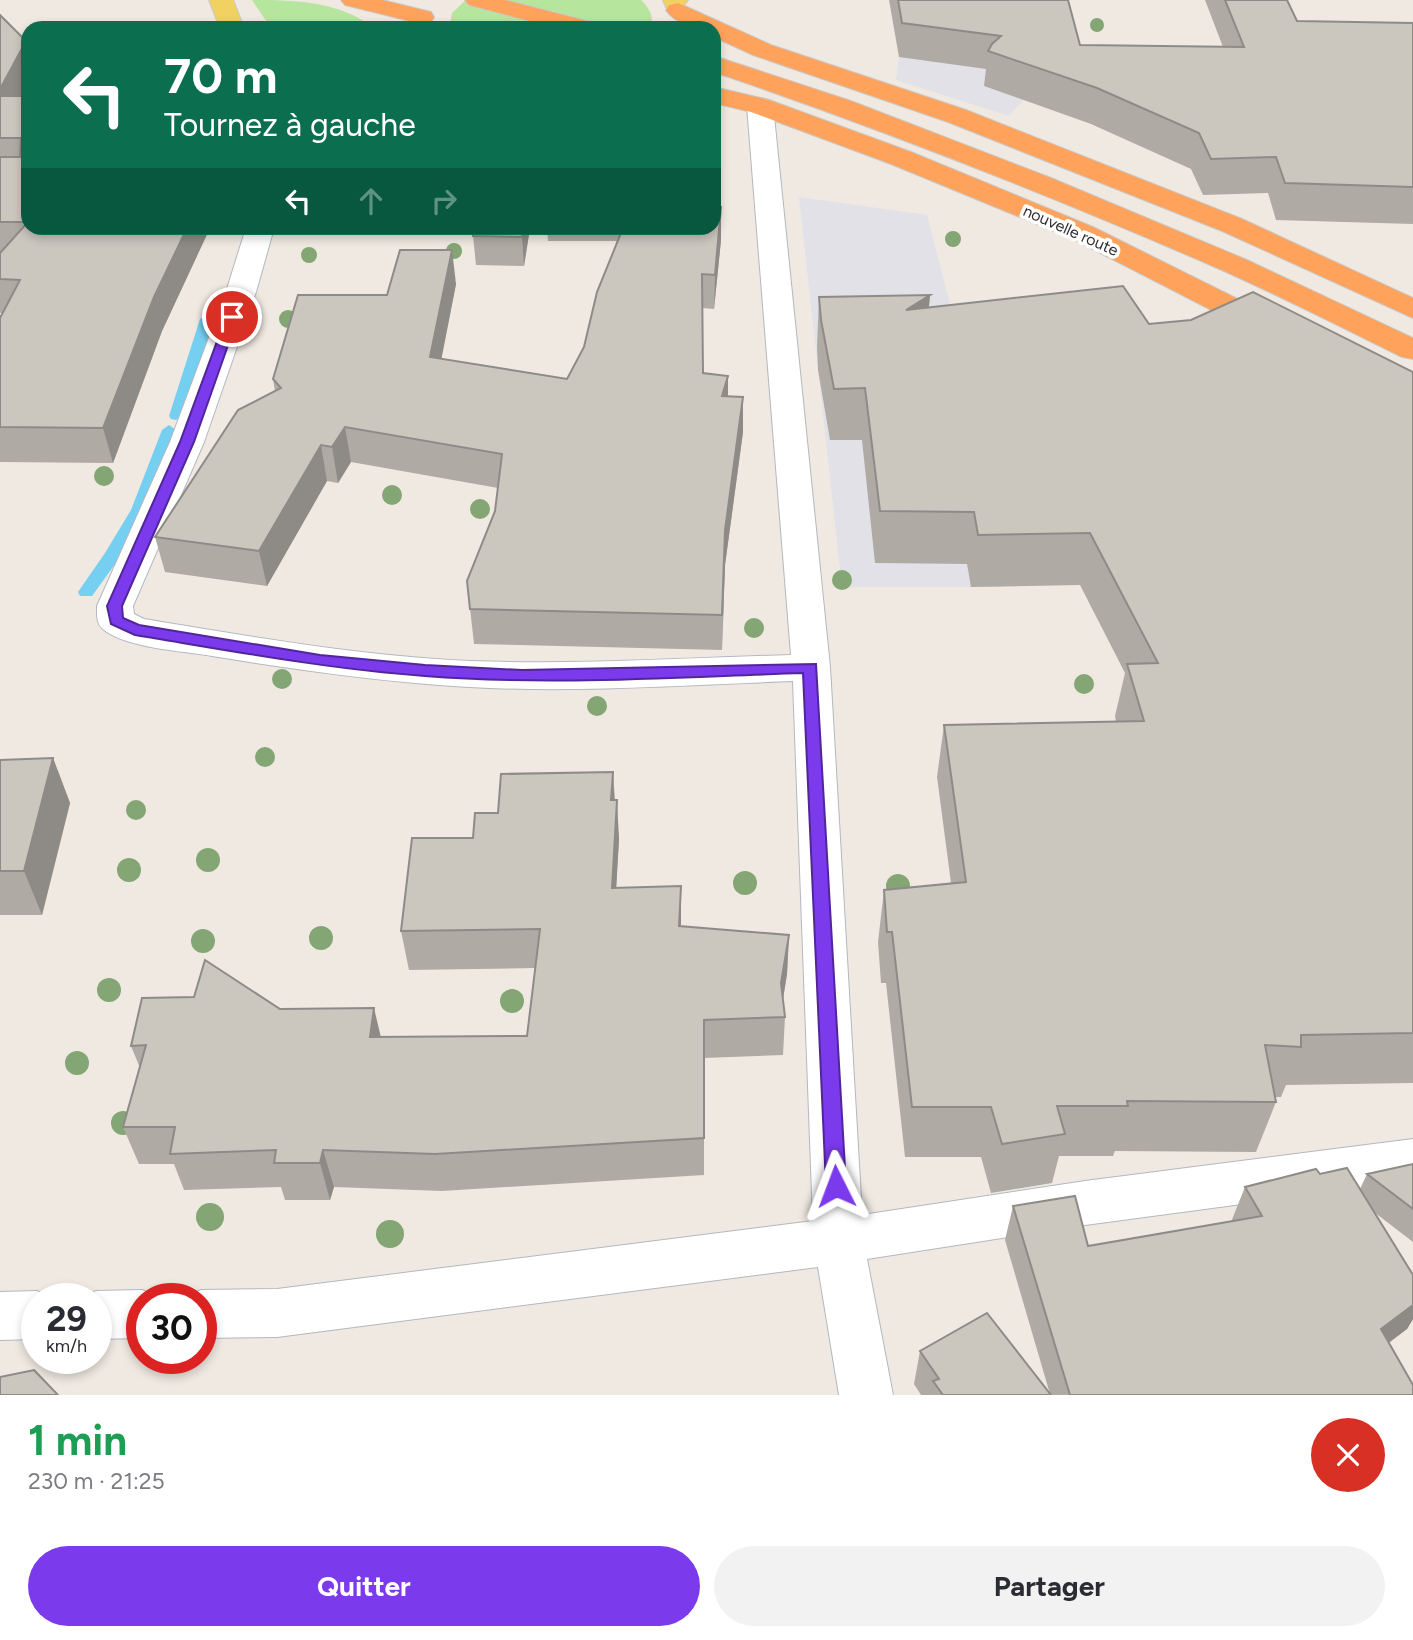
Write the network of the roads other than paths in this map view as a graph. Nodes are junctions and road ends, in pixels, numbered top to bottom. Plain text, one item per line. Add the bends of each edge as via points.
1 (221, 0) edge
2 (353, 0) edge
3 (477, 0) edge
4 (676, 8) edge
5 (426, 15) edge
6 (229, 21) edge
7 (559, 21) edge
8 (701, 21) edge
9 (721, 31) edge
10 (721, 68) edge
11 (759, 92) junction
12 (721, 95) edge
13 (258, 235) edge
14 (1413, 309) edge
15 (1303, 344) edge
16 (1413, 351) edge
17 (810, 667) junction
18 (1413, 1160) edge
19 (839, 1241) junction
20 (217, 1314) edge
21 (21, 1315) edge
22 (0, 1316) edge
23 (866, 1395) edge

1 - 6 main road
2 - 5 highway
3 - 7 highway
4 - 8 highway
9 - 14 highway via 762,50 957,116 1232,225
10 - 11 highway
11 - 12 highway, nouvelle route
11 - 15 highway, nouvelle route via 901,158 1083,233
11 - 16 highway, nouvelle route via 1065,194 1237,266
11 - 17 street
13 - 17 street via 187,442 115,606 116,621 135,630 320,660 425,671 522,676
17 - 19 street
18 - 19 street
19 - 20 street via 277,1313
19 - 23 street
21 - 22 street

